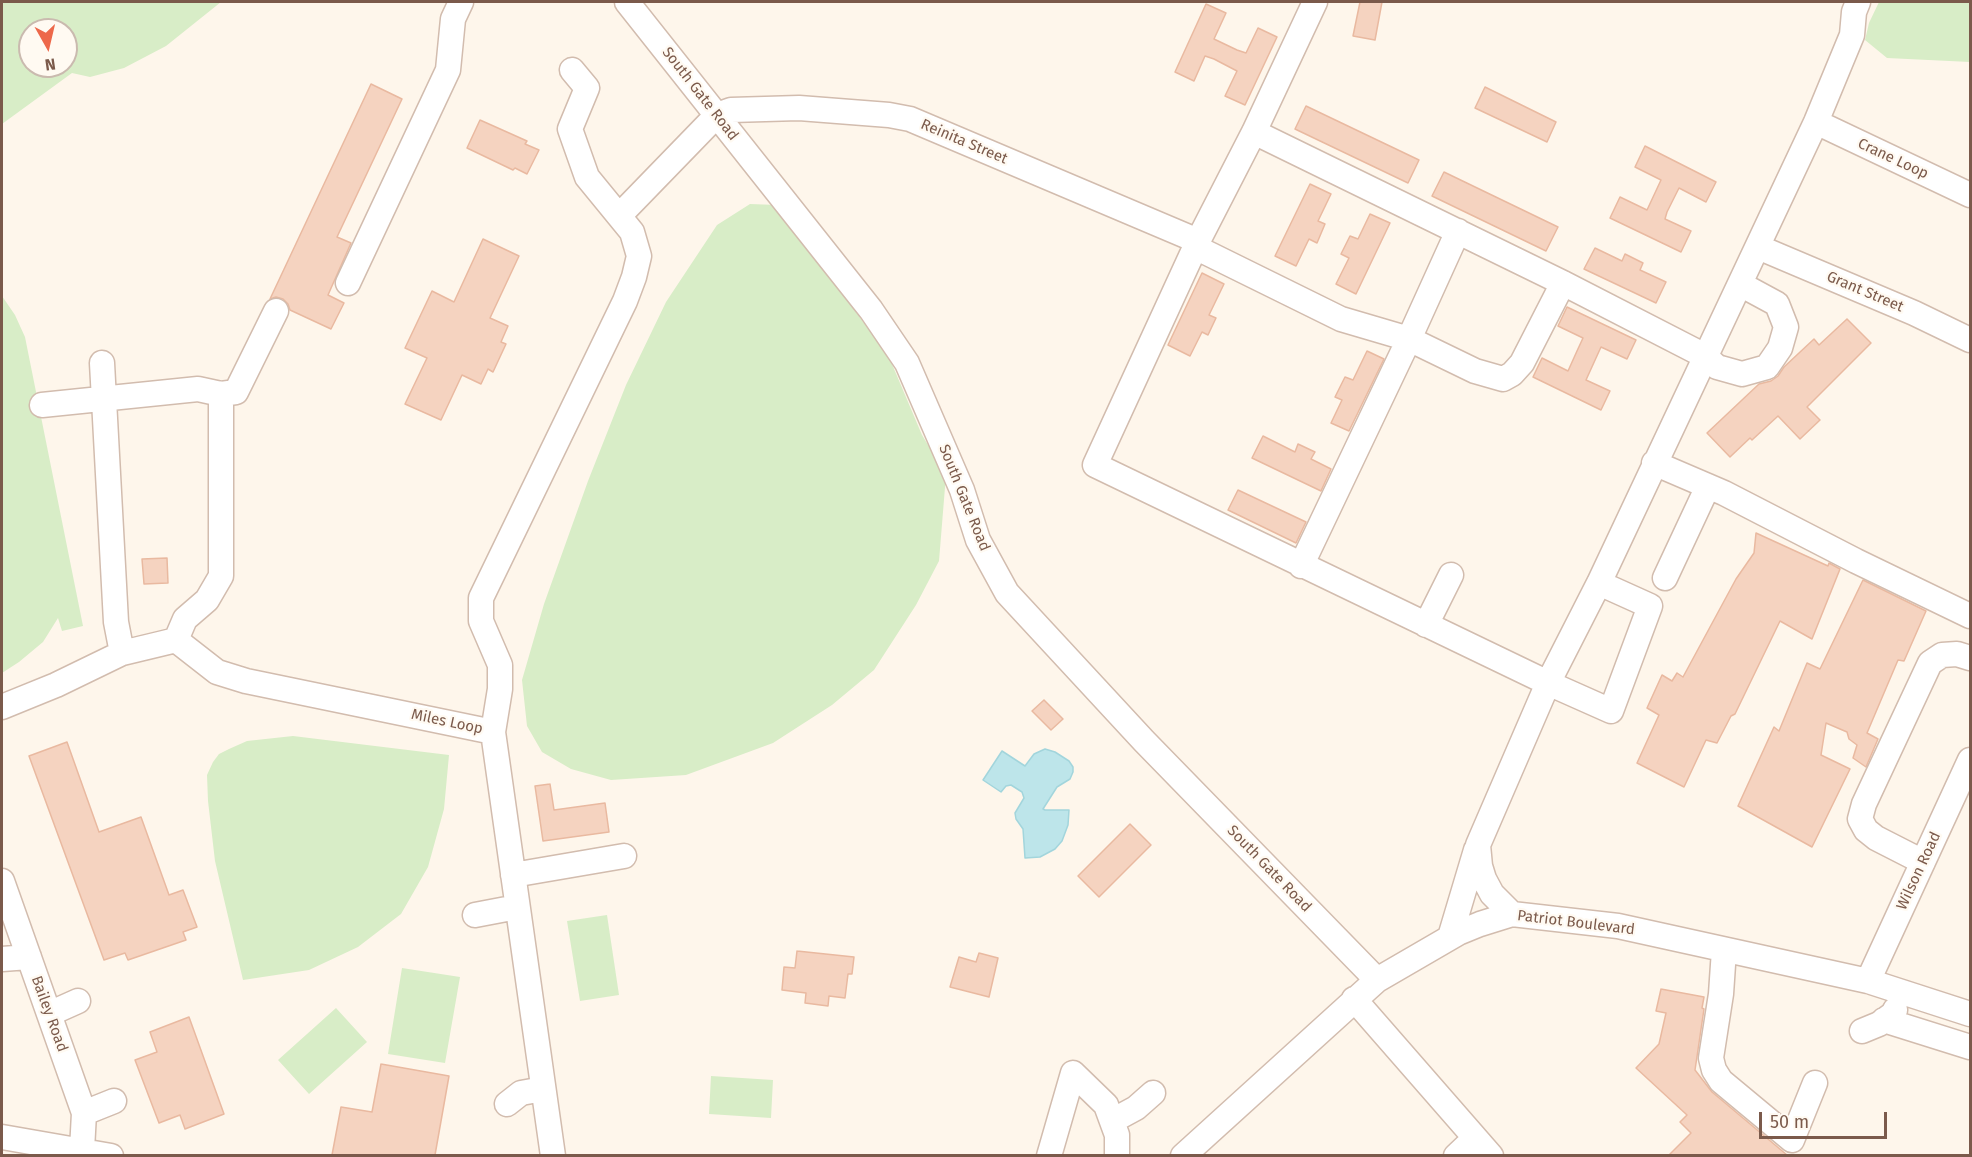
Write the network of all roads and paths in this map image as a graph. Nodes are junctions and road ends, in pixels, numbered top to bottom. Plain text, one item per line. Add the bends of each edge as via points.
1 (461, 2) edge
2 (627, 2) edge
3 (1315, 2) edge
4 (1851, 5) edge
5 (572, 70) dead end
6 (717, 115) junction
7 (1816, 122) junction
8 (1254, 132) junction
9 (1971, 195) edge
10 (620, 215) junction
11 (1458, 231) junction
12 (1196, 244) junction
13 (1758, 247) junction
14 (348, 283) dead end
15 (1563, 283) junction
16 (1740, 284) junction
17 (276, 311) dead end
18 (1409, 339) junction
19 (1971, 340) edge
20 (1705, 356) junction
21 (102, 363) dead end
22 (221, 394) junction
23 (103, 400) junction
24 (42, 405) dead end
25 (1654, 463) junction
26 (1708, 486) junction
27 (1300, 566) junction
28 (1450, 575) dead end
29 (1665, 578) dead end
30 (1599, 583) junction
31 (1971, 616) edge
32 (1426, 625) junction
33 (176, 640) junction
34 (122, 653) junction
35 (1971, 658) edge
36 (1548, 683) junction
37 (2, 707) edge
38 (493, 732) junction
39 (1971, 760) edge
40 (1478, 845) junction
41 (624, 856) dead end
42 (1923, 862) junction
43 (513, 875) junction
44 (2, 881) edge
45 (517, 908) junction
46 (1512, 914) junction
47 (475, 915) dead end
48 (1447, 939) junction
49 (1724, 950) junction
50 (29, 957) junction
51 (2, 959) edge
52 (1377, 980) junction
53 (1868, 981) junction
54 (1903, 993) junction
55 (1354, 999) junction
56 (78, 1001) dead end
57 (49, 1014) junction
58 (1971, 1014) edge
59 (1884, 1020) junction
60 (1862, 1031) dead end
61 (1970, 1047) edge
62 (1815, 1083) dead end
63 (543, 1089) junction
64 (1153, 1093) dead end
65 (114, 1101) dead end
66 (507, 1104) dead end
67 (84, 1113) junction
68 (1112, 1120) junction
69 (2, 1137) edge
70 (1483, 1147) edge
71 (82, 1150) junction
72 (111, 1155) edge
73 (553, 1155) edge
74 (1049, 1155) edge
75 (1117, 1155) edge
76 (1183, 1155) edge
77 (1456, 1155) edge

1 - 14 street via 453,19 448,70
2 - 6 street, South Gate Road
3 - 8 street
4 - 7 street via 1852,35
5 - 10 street via 586,88 570,129 587,177
6 - 10 street
6 - 12 street, Reinita Street via 731,110 798,108 910,119
6 - 52 street, South Gate Road via 871,310 907,363 962,490 978,540 1007,593 1144,741
7 - 9 street, Crane Loop
7 - 13 street
8 - 11 street
8 - 12 street
10 - 38 street via 632,232 639,256 634,277 481,598 481,621 500,665
11 - 15 street
11 - 18 street
12 - 18 street, Reinita Street via 1341,319
12 - 27 street via 1095,465
13 - 16 street
13 - 19 street, Grant Street
15 - 18 street, Reinita Street via 1522,363 1503,379 1475,371
15 - 20 street
16 - 20 street
16 - 20 street via 1777,304 1786,327 1780,348 1767,367 1742,374 1717,368
17 - 22 street via 236,392
18 - 27 street
20 - 25 street
21 - 23 street
22 - 23 street via 198,389
22 - 33 street via 221,576 207,600 185,619
23 - 24 street
23 - 34 street via 116,622
25 - 26 street
25 - 30 street
26 - 29 street
26 - 31 street
27 - 32 street
28 - 32 street
30 - 36 street
30 - 36 street via 1650,606 1611,711
32 - 36 street
33 - 34 street
33 - 38 street, Miles Loop via 217,672 246,681
34 - 37 street
35 - 42 street via 1942,655 1930,663 1860,819 1876,838
36 - 40 street
38 - 43 street, Miles Loop
39 - 42 street, Wilson Road
40 - 46 street via 1484,879 1492,894
40 - 48 street
41 - 43 street
42 - 53 street, Wilson Road
43 - 45 street, Miles Loop
44 - 50 street, Bailey Road
45 - 47 street
45 - 63 street, Miles Loop
46 - 48 street, Patriot Boulevard
46 - 49 street, Patriot Boulevard via 1618,926
48 - 52 street, Patriot Boulevard
49 - 53 street, Patriot Boulevard
49 - 62 street via 1711,1058 1721,1082 1792,1140
50 - 51 street
50 - 57 street, Bailey Road
52 - 55 street, Patriot Boulevard
53 - 54 street, Patriot Boulevard
54 - 58 street, Patriot Boulevard
54 - 59 street via 1893,1014
55 - 70 street
55 - 76 street, Patriot Boulevard
56 - 57 street
57 - 67 street, Bailey Road
59 - 60 street
59 - 61 street
63 - 66 street via 521,1093
63 - 73 street, Miles Loop
64 - 68 street via 1136,1108
65 - 67 street
67 - 71 street, Bailey Road
68 - 74 street via 1106,1105 1073,1073
68 - 75 street
69 - 71 street
70 - 77 street
71 - 72 street

